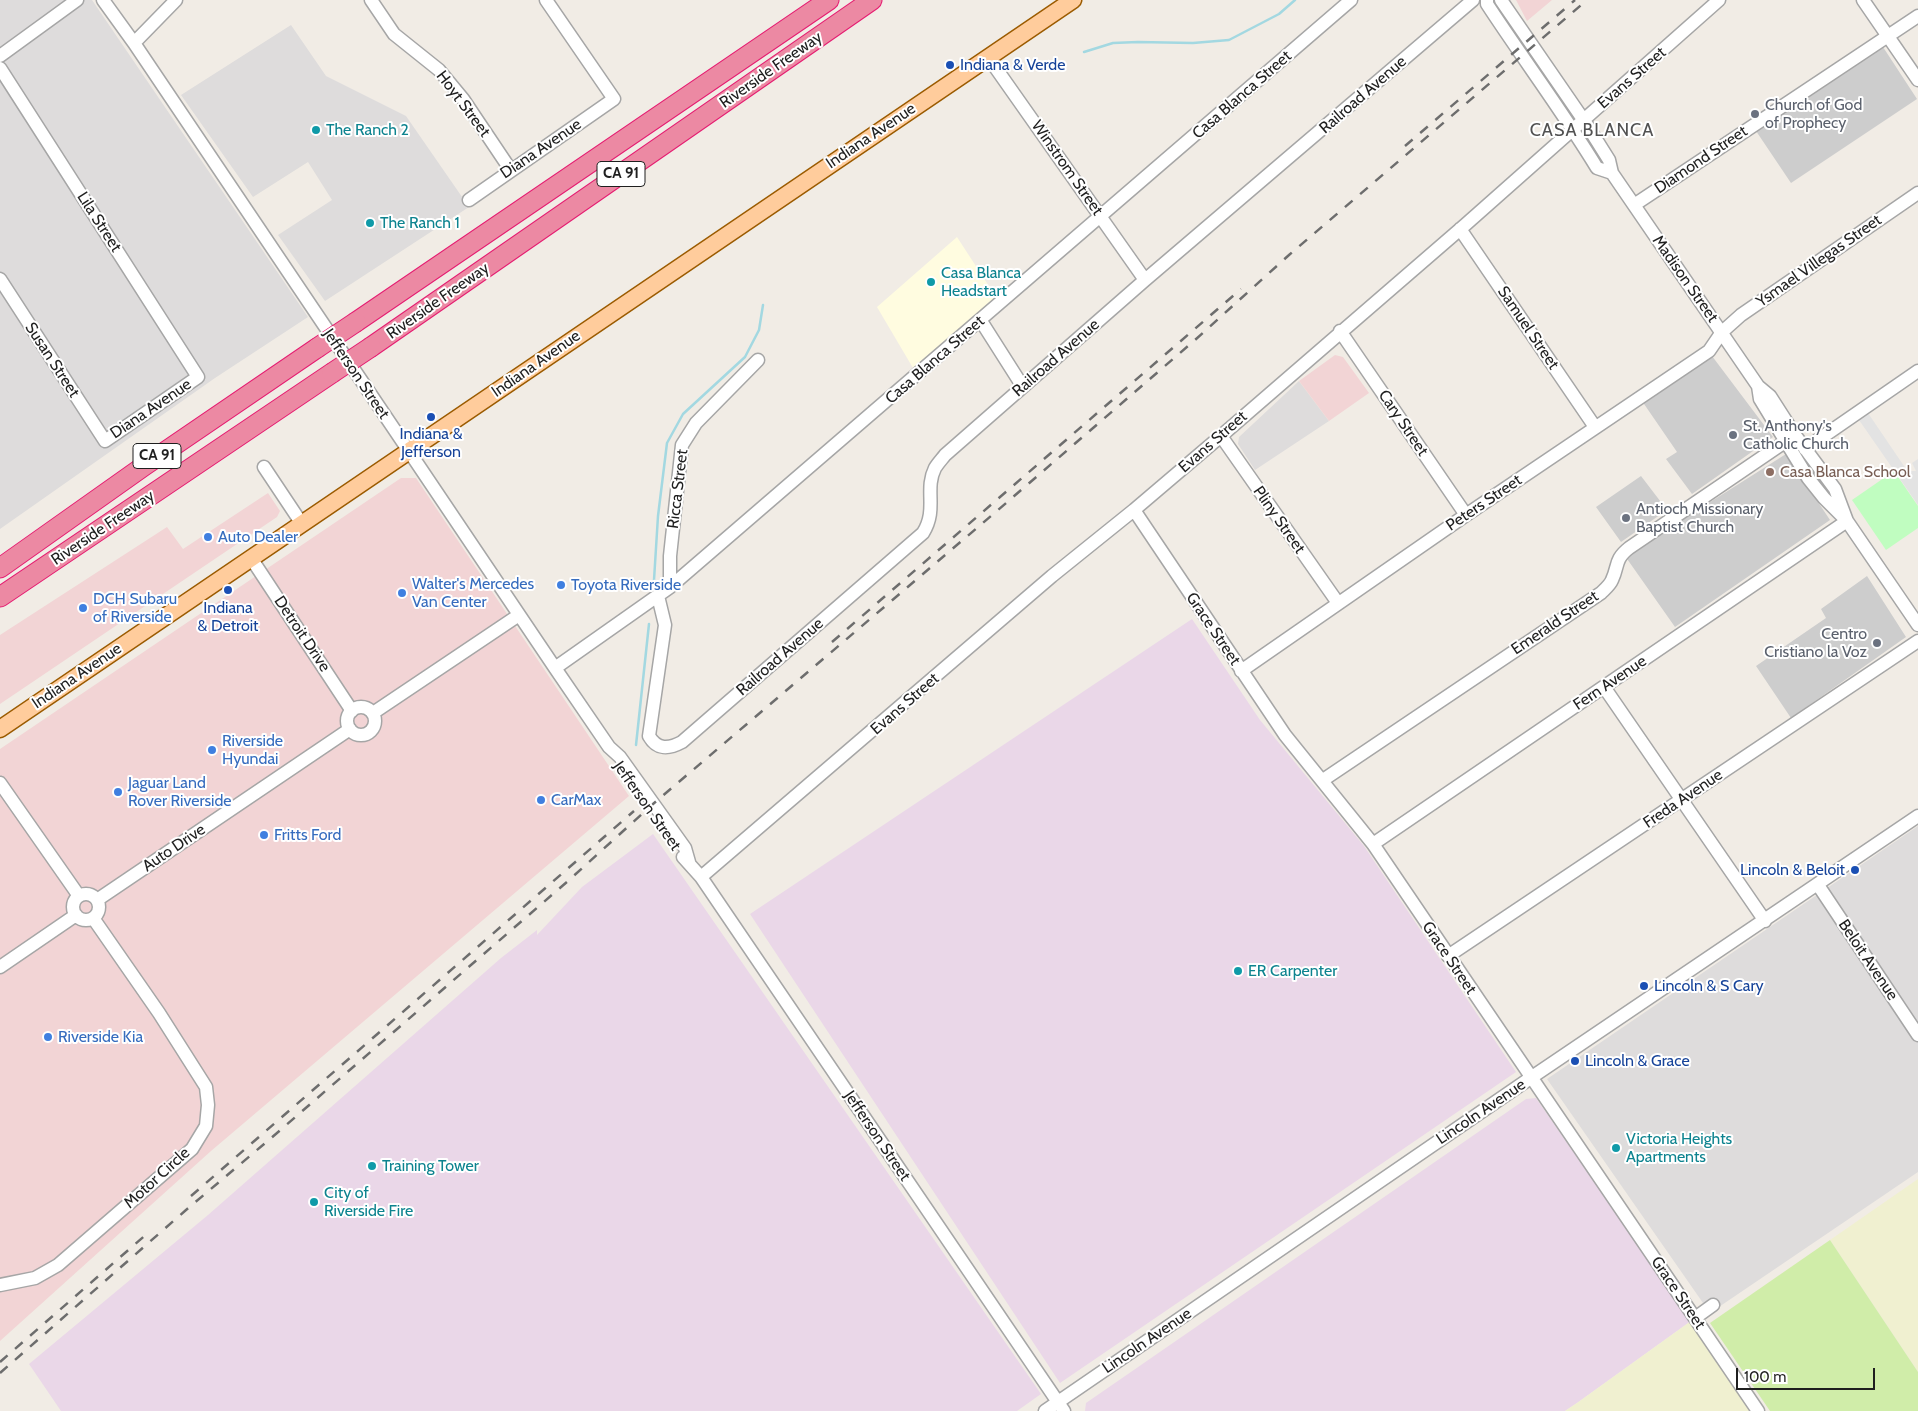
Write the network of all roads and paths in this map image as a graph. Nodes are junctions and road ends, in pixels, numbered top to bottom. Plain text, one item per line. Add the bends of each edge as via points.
1 (78, 0) edge
2 (103, 0) edge
3 (176, 0) edge
4 (371, 0) edge
5 (546, 0) edge
6 (829, 0) edge
7 (872, 0) edge
8 (1073, 0) edge
9 (1352, 0) edge
10 (1473, 0) edge
11 (1487, 0) edge
12 (1501, 0) edge
13 (1719, 0) edge
14 (1863, 0) edge
15 (1918, 16) edge
16 (1888, 36) junction
17 (134, 42) junction
18 (0, 56) edge
19 (988, 57) junction
20 (0, 68) edge
21 (1918, 80) edge
22 (1584, 120) junction
23 (1573, 130) junction
24 (510, 169) junction
25 (1612, 173) junction
26 (1918, 193) edge
27 (469, 200) dead end
28 (1634, 205) junction
29 (1101, 217) junction
30 (1460, 229) junction
31 (0, 279) edge
32 (1145, 280) junction
33 (980, 321) junction
34 (1340, 331) junction
35 (1722, 332) junction
36 (758, 360) dead end
37 (1918, 372) edge
38 (198, 376) joint
39 (1023, 387) junction
40 (1595, 427) junction
41 (1221, 436) junction
42 (1791, 438) junction
43 (105, 440) joint
44 (1805, 449) junction
45 (409, 452) junction
46 (264, 467) dead end
47 (1134, 510) junction
48 (1466, 515) junction
49 (1847, 521) junction
50 (302, 524) junction
51 (251, 558) junction
52 (0, 568) edge
53 (670, 587) junction
54 (658, 596) junction
55 (0, 597) edge
56 (1338, 603) junction
57 (519, 615) junction
58 (1918, 625) edge
59 (1918, 641) edge
60 (555, 668) junction
61 (1241, 671) junction
62 (1604, 687) junction
63 (352, 710) junction
64 (373, 713) junction
65 (0, 729) edge
66 (350, 729) junction
67 (1322, 780) junction
68 (0, 783) edge
69 (1682, 800) junction
70 (1914, 819) edge
71 (1918, 833) edge
72 (1373, 844) junction
73 (701, 877) junction
74 (1818, 885) junction
75 (79, 896) junction
76 (98, 900) junction
77 (76, 915) junction
78 (94, 918) junction
79 (1765, 921) junction
80 (1448, 956) junction
81 (0, 967) edge
82 (1918, 1035) edge
83 (1532, 1077) junction
84 (0, 1285) edge
85 (1713, 1305) dead end
86 (1695, 1318) junction
87 (1061, 1407) edge
88 (1045, 1411) edge
89 (1758, 1411) edge

1 - 18 street
2 - 17 street, Jefferson Street
3 - 17 street
4 - 24 street, Hoyt Street via 394,34 439,70 463,99
5 - 24 street, Diana Avenue via 614,99
6 - 52 highway, Riverside Freeway / CA 91, bridge via 144,466
7 - 55 highway, Riverside Freeway / CA 91, bridge via 332,374
8 - 19 main road, Indiana Avenue
9 - 29 street, Casa Blanca Street
10 - 32 street, Railroad Avenue
11 - 23 street, Madison Street via 1516,49
12 - 22 street, Madison Street
13 - 22 street, Evans Street
14 - 16 street
15 - 16 street, Diamond Street
16 - 21 street
16 - 28 street, Diamond Street
17 - 45 street, Jefferson Street
19 - 29 street, Winstrom Street
19 - 45 main road, Indiana Avenue
20 - 38 street, Lila Street
22 - 23 street, Evans Street
22 - 25 street, Madison Street via 1609,160
23 - 25 street, Madison Street via 1597,168
23 - 30 street, Evans Street
24 - 27 street, Diana Avenue
25 - 28 street, Madison Street
26 - 35 street, Ysmael Villegas Street via 1740,315
28 - 35 street, Madison Street
29 - 32 street, Winstrom Street
29 - 33 street, Casa Blanca Street
30 - 34 street, Evans Street
30 - 40 street, Samuel Street
31 - 43 street, Susan Street
32 - 39 street, Railroad Avenue
33 - 39 street
33 - 53 street, Casa Blanca Street
34 - 41 street, Evans Street
34 - 48 street, Cary Street
35 - 40 street, Peters Street via 1709,351
35 - 42 street, Madison Street via 1758,386 1770,396
36 - 53 street, Ricca Street via 696,423 682,445 670,556
37 - 44 street
38 - 43 street, Diana Avenue
39 - 54 street, Railroad Avenue via 936,466 931,490 932,512 923,533 672,748 658,746 649,736 665,625
40 - 48 street, Peters Street
41 - 47 street, Evans Street
41 - 56 street, Pliny Street
42 - 44 street, Madison Street
42 - 49 street, Madison Street via 1808,478
42 - 67 street, Emerald Street via 1620,554 1612,582 1601,593
44 - 49 street, Madison Street via 1835,489
45 - 50 main road, Indiana Avenue
45 - 57 street, Jefferson Street
46 - 50 street
47 - 61 street, Grace Street
47 - 73 street, Evans Street via 1052,576
48 - 56 street, Peters Street
49 - 58 street, Madison Street
49 - 62 street, Fern Avenue
50 - 51 main road, Indiana Avenue
51 - 63 street, Detroit Drive
51 - 65 main road, Indiana Avenue
53 - 54 street, Casa Blanca Street
54 - 60 street, Casa Blanca Street
56 - 61 street, Peters Street
57 - 60 street, Jefferson Street
57 - 64 street
59 - 69 street, Freda Avenue
60 - 73 street, Jefferson Street via 647,809 677,851
61 - 67 street, Grace Street via 1285,735
62 - 69 street
62 - 72 street, Fern Avenue
63 - 64 street via 361,707
63 - 66 street via 348,718
64 - 66 street via 375,726 370,733 357,734
66 - 76 street, Auto Drive
67 - 72 street, Grace Street
68 - 75 street
69 - 79 street
69 - 80 street, Freda Avenue
70 - 71 street
70 - 74 street, Lincoln Avenue
72 - 80 street, Grace Street
73 - 87 street, Jefferson Street
74 - 79 street, Lincoln Avenue
74 - 82 street, Beloit Avenue
75 - 76 street via 89,894
75 - 77 street via 73,905
76 - 78 street
77 - 78 street via 86,920
77 - 81 street
78 - 84 street, Motor Circle via 206,1087 206,1126 192,1149 58,1265 35,1278
79 - 83 street, Lincoln Avenue
80 - 83 street, Grace Street
83 - 86 street, Grace Street
83 - 87 street, Lincoln Avenue
85 - 86 street
86 - 89 street, Grace Street
87 - 88 street, Lincoln Avenue

